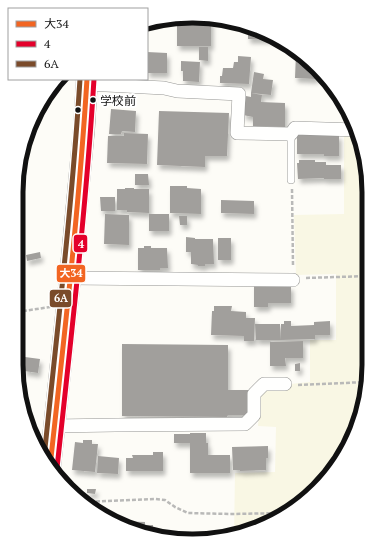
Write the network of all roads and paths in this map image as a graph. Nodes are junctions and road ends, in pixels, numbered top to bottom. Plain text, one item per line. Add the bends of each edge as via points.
1 (87, 82) edge
2 (350, 130) edge
3 (291, 134) junction
4 (291, 180) joint
5 (362, 276) edge
6 (70, 278) junction
7 (293, 280) junction
8 (67, 305) junction
9 (23, 311) edge
10 (361, 382) edge
11 (285, 384) joint
12 (54, 426) junction
13 (51, 457) edge
14 (93, 502) edge
15 (275, 512) edge

1 - 3 street via 239,94 237,133
1 - 6 main road
2 - 3 street via 295,128
3 - 4 lane
4 - 7 path
5 - 7 path
6 - 7 street
6 - 8 main road
8 - 9 path
8 - 12 main road
10 - 11 path via 290,386
11 - 12 street via 264,384 254,394 254,415 246,424
12 - 13 main road
14 - 15 path via 155,499 165,500 188,513

